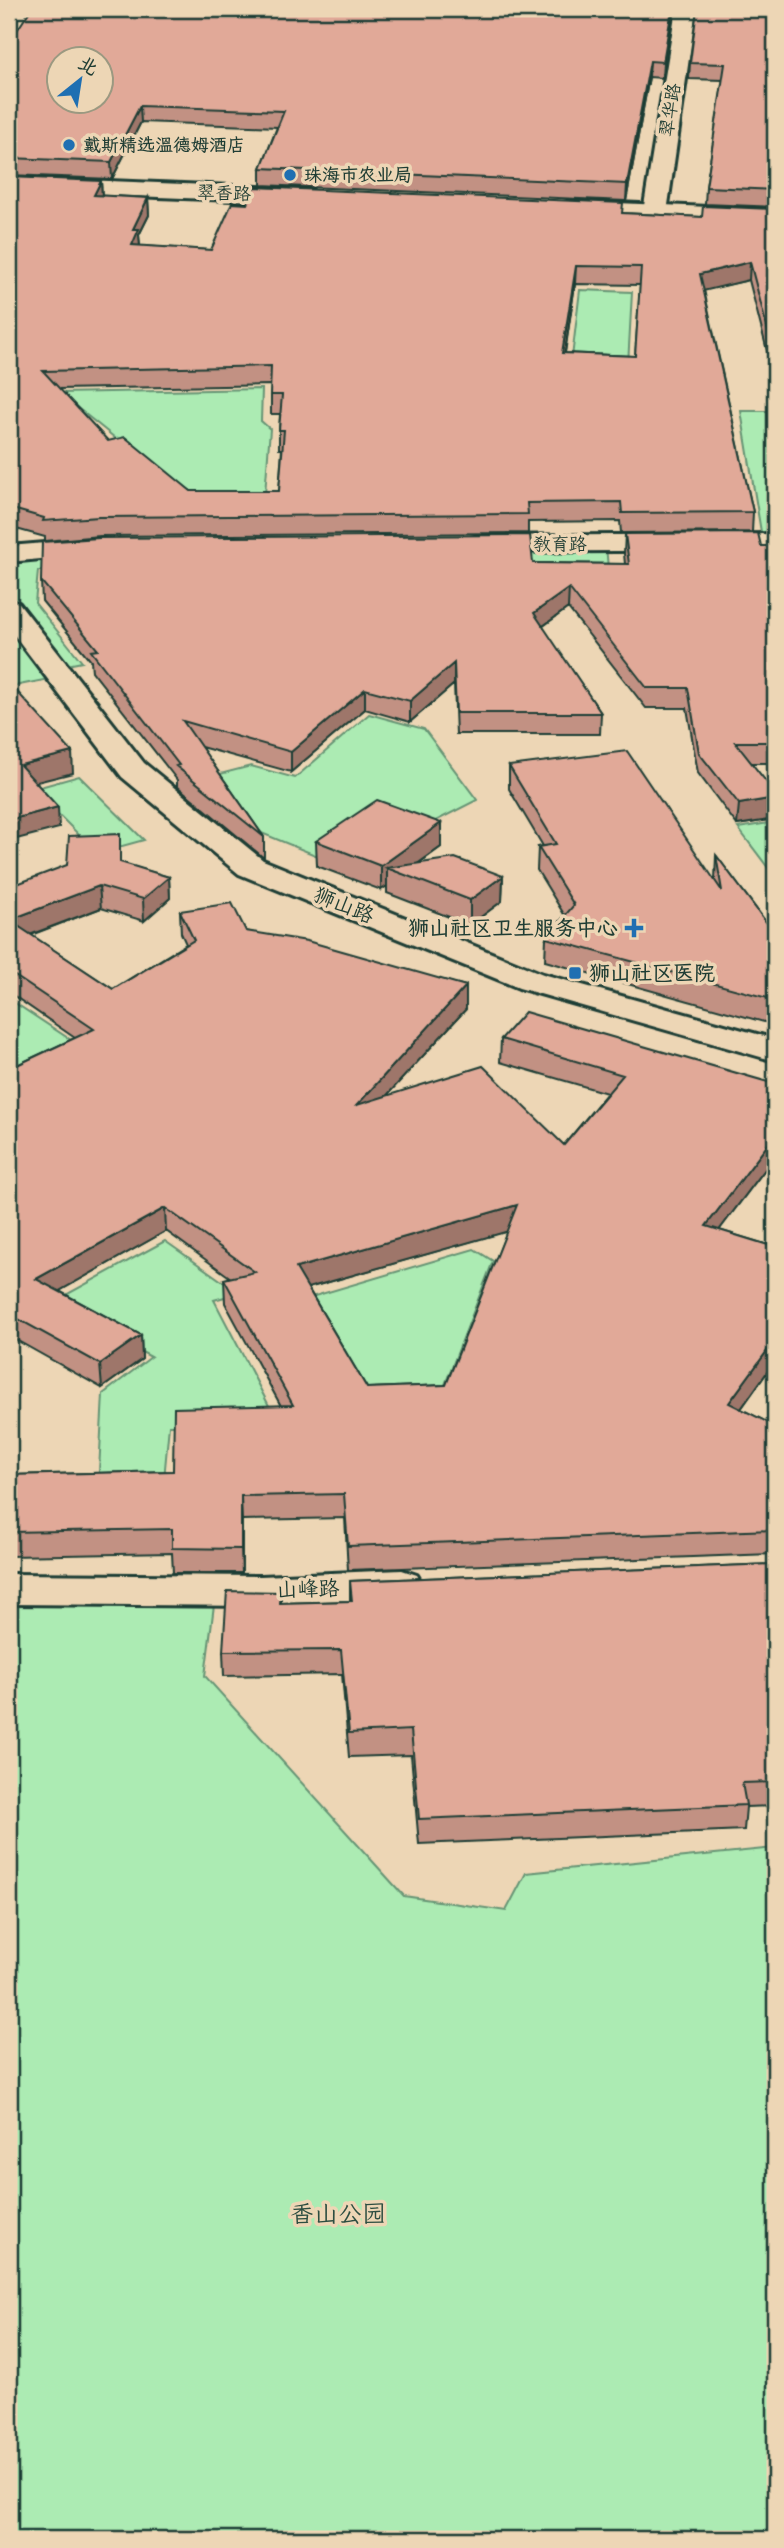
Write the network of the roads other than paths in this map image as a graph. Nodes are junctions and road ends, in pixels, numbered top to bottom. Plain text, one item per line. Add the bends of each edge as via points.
1 (29, 9) edge
2 (686, 9) edge
3 (9, 41) edge
4 (9, 184) edge
5 (322, 197) edge
6 (554, 207) edge
7 (655, 212) junction
8 (775, 217) edge
9 (775, 542) edge
10 (456, 545) edge
11 (114, 547) edge
12 (9, 554) edge
13 (9, 609) edge
14 (775, 1050) edge
15 (439, 1584) edge
16 (9, 1589) edge

1 - 3 street
2 - 7 street, 翠华路
4 - 5 street, 翠香路
6 - 7 street
7 - 8 street
9 - 10 street, 教育路
11 - 12 street
13 - 14 street, 狮山路 via 133,770 251,867 531,981
15 - 16 street, 山峰路 via 261,1591

